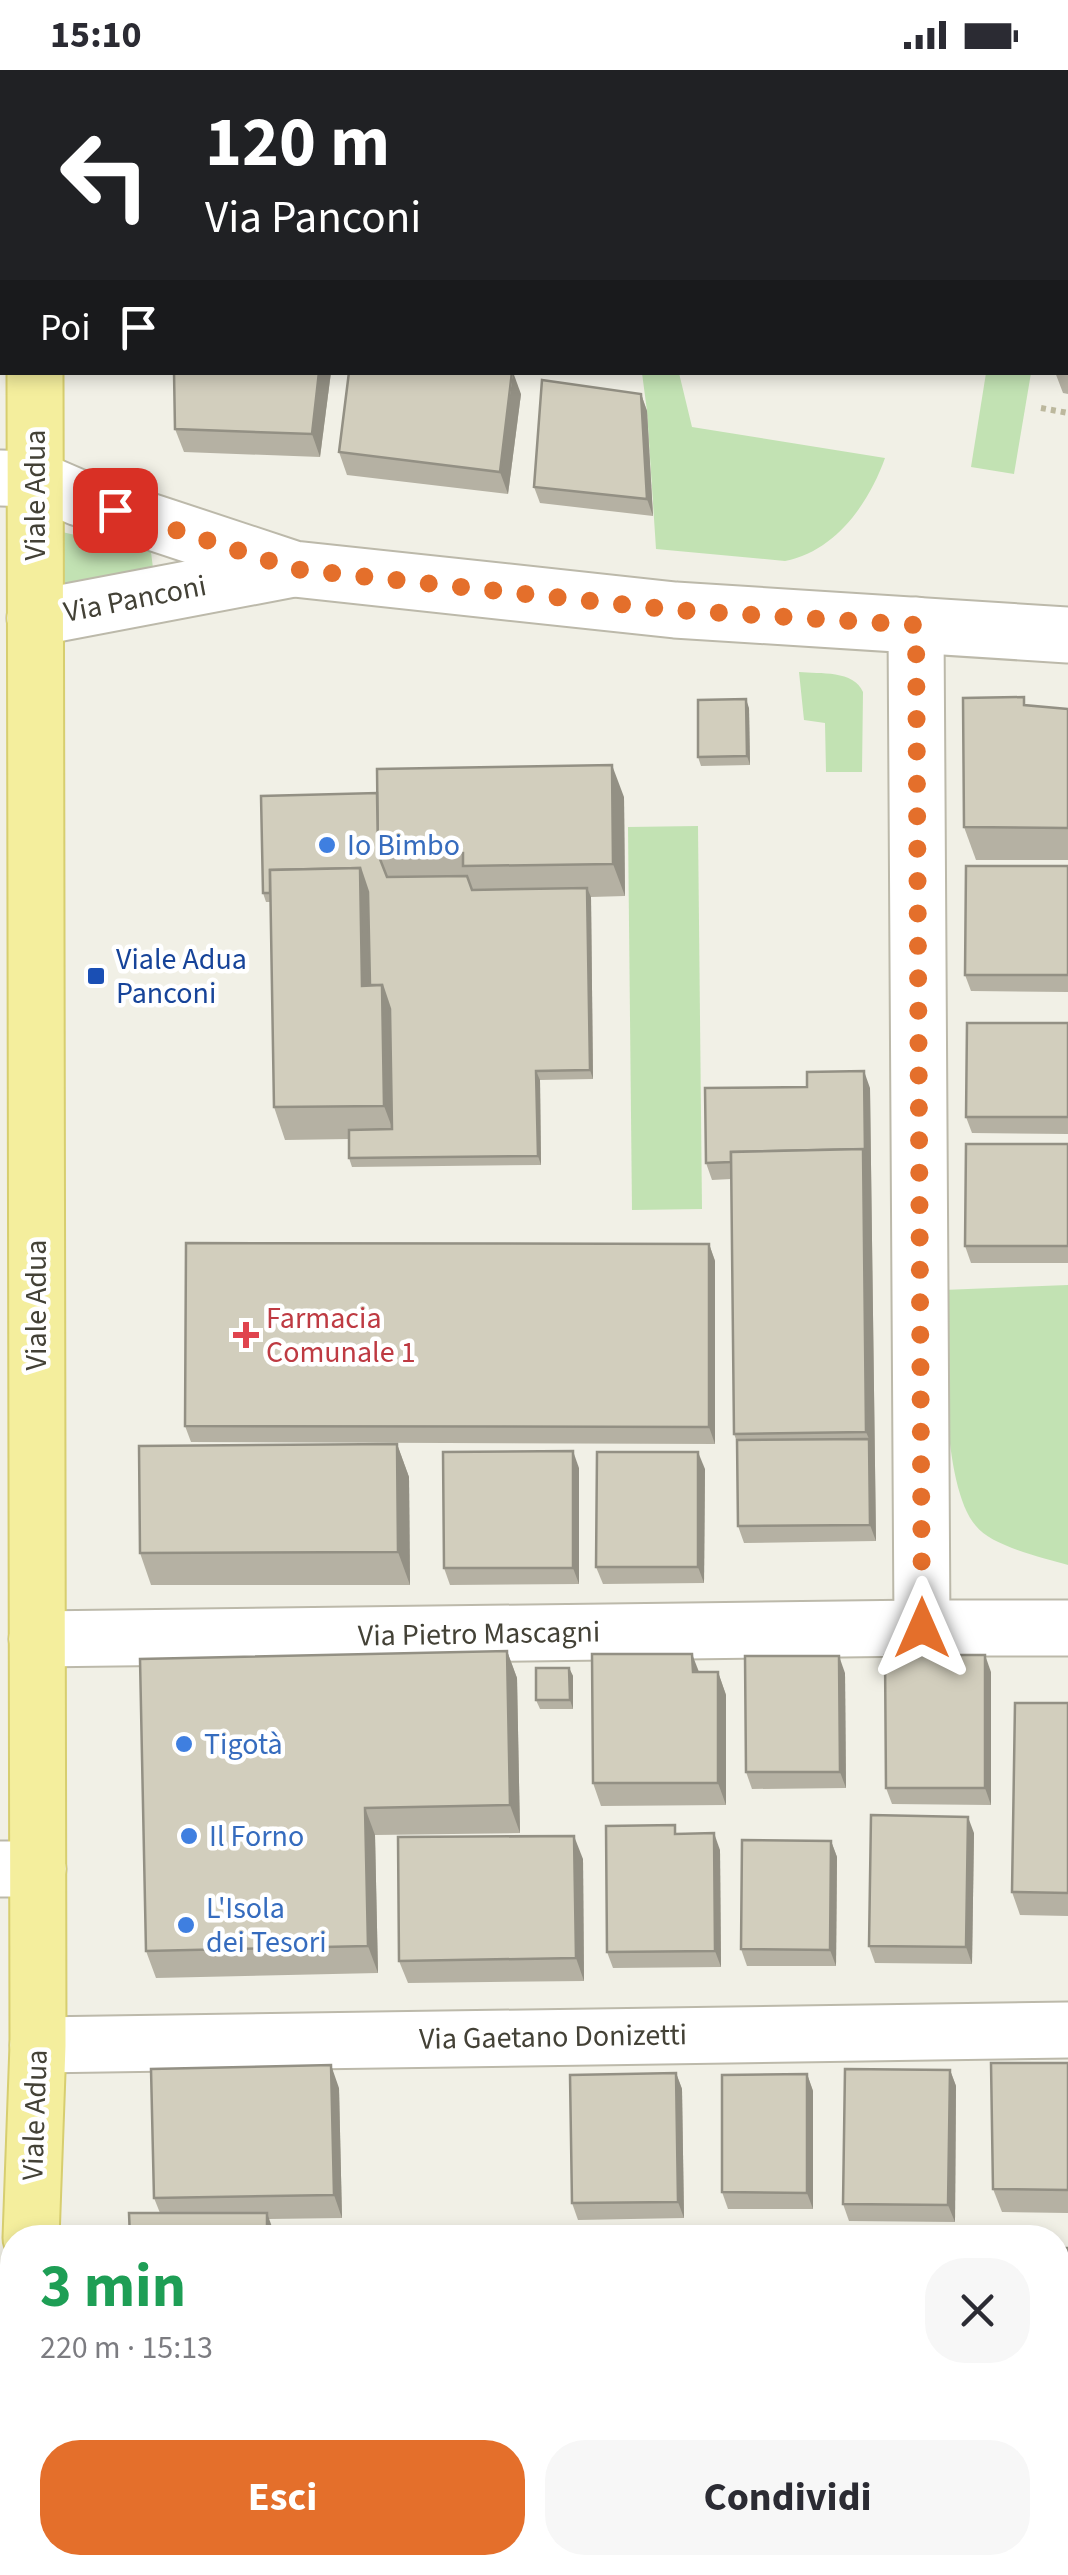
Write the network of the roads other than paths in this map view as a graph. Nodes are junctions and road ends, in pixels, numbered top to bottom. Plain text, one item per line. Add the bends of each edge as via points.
1 (35, 375) edge
2 (18, 479) edge
3 (294, 569) junction
4 (35, 618) junction
5 (916, 625) junction
6 (1068, 635) edge
7 (922, 1628) junction
8 (1068, 1628) edge
9 (37, 1639) junction
10 (19, 1868) edge
11 (1068, 2030) edge
12 (38, 2045) junction
13 (31, 2225) edge

1 - 2 main road, Viale Adua
2 - 3 street, Via Panconi
2 - 4 main road, Viale Adua
3 - 4 street, Via Panconi
3 - 5 street, Via Panconi via 675,610
4 - 9 main road, Viale Adua
5 - 6 street, Via Panconi
5 - 7 street
7 - 8 street, Via Pietro Mascagni
7 - 9 street, Via Pietro Mascagni
9 - 10 main road, Viale Adua
10 - 12 main road, Viale Adua
11 - 12 street, Via Gaetano Donizetti
12 - 13 main road, Viale Adua

